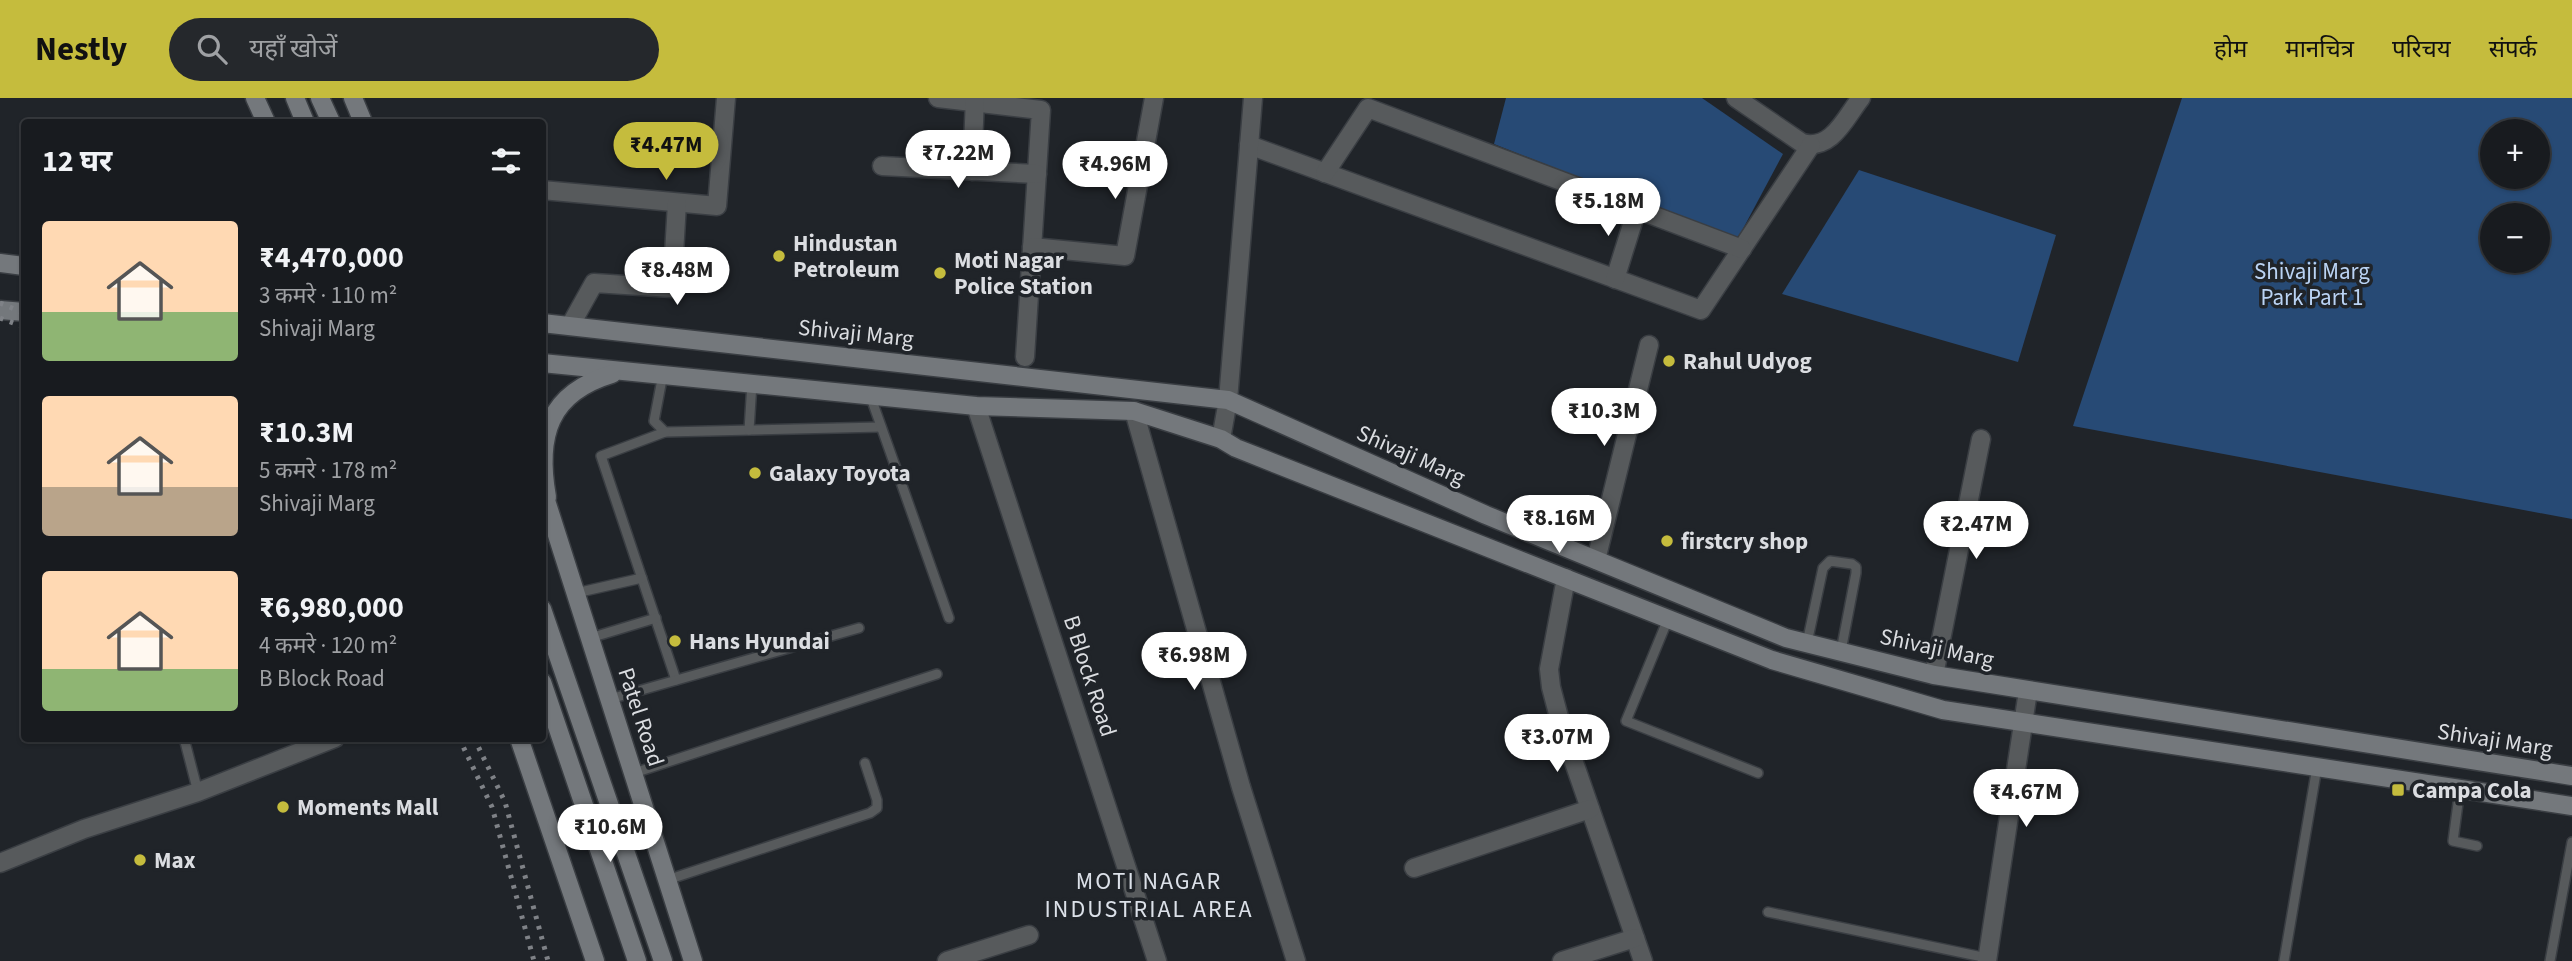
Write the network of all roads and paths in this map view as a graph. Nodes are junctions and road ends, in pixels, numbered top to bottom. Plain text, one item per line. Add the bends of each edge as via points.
1 (255, 98) edge
2 (295, 98) edge
3 (320, 98) edge
4 (353, 98) edge
5 (726, 98) edge
6 (938, 98) edge
7 (1154, 98) edge
8 (1253, 98) edge
9 (1736, 98) edge
10 (1860, 98) edge
11 (975, 100) edge
12 (265, 119) edge
13 (304, 119) edge
14 (330, 119) edge
15 (362, 119) edge
16 (1249, 145) junction
17 (1811, 145) junction
18 (882, 166) dead end
19 (972, 171) junction
20 (1325, 173) junction
21 (1037, 174) junction
22 (546, 190) edge
23 (677, 203) junction
24 (1637, 209) junction
25 (1032, 247) junction
26 (1742, 249) junction
27 (0, 263) edge
28 (21, 266) edge
29 (1615, 279) junction
30 (0, 310) edge
31 (21, 312) edge
32 (546, 312) edge
33 (546, 323) edge
34 (570, 326) junction
35 (1648, 345) dead end
36 (1026, 357) dead end
37 (546, 363) edge
38 (622, 370) junction
39 (663, 374) junction
40 (752, 383) junction
41 (870, 395) junction
42 (1228, 400) junction
43 (976, 406) junction
44 (1134, 411) junction
45 (881, 427) junction
46 (748, 430) junction
47 (665, 432) junction
48 (1221, 439) junction
49 (1981, 439) dead end
50 (546, 441) edge
51 (546, 497) edge
52 (546, 535) edge
53 (563, 557) junction
54 (1596, 560) junction
55 (642, 578) junction
56 (1566, 578) junction
57 (575, 594) junction
58 (656, 618) junction
59 (949, 618) dead end
60 (1668, 619) junction
61 (546, 620) edge
62 (859, 628) dead end
63 (590, 638) junction
64 (1807, 643) junction
65 (1841, 651) junction
66 (937, 674) dead end
67 (1934, 675) junction
68 (676, 680) junction
69 (2028, 691) junction
70 (546, 694) edge
71 (610, 699) junction
72 (2023, 722) junction
73 (185, 742) edge
74 (325, 742) edge
75 (520, 742) edge
76 (865, 763) dead end
77 (2317, 767) junction
78 (634, 773) junction
79 (1758, 773) dead end
80 (2572, 776) edge
81 (2460, 788) junction
82 (198, 792) junction
83 (2572, 806) edge
84 (1590, 809) junction
85 (2572, 842) edge
86 (2477, 846) dead end
87 (0, 863) edge
88 (1414, 868) dead end
89 (667, 880) junction
90 (1768, 912) dead end
91 (1029, 935) dead end
92 (1635, 938) junction
93 (1987, 959) edge
94 (595, 961) edge
95 (637, 961) edge
96 (663, 961) edge
97 (693, 961) edge
98 (947, 961) edge
99 (1157, 961) edge
100 (1296, 961) edge
101 (1562, 961) edge
102 (1643, 961) edge
103 (2284, 961) edge
104 (2550, 961) edge

1 - 12 main road
2 - 13 main road
3 - 14 main road
4 - 15 main road
5 - 23 street via 717,206
6 - 11 street
7 - 25 street via 1125,256
8 - 16 street
9 - 17 street
10 - 17 street via 1830,140
11 - 19 street
11 - 21 street via 1041,110
16 - 20 street
16 - 42 street
17 - 26 street
18 - 19 street
19 - 21 street
20 - 24 street via 1368,108
20 - 29 street
21 - 25 street
22 - 23 street
23 - 34 street via 672,288 594,283
24 - 26 street
24 - 29 street
25 - 36 street
26 - 29 street via 1701,310
27 - 28 main road
30 - 31 main road
32 - 34 main road
33 - 34 main road, Shivaji Marg
34 - 42 main road, Shivaji Marg
35 - 54 street
37 - 38 main road
38 - 39 main road
38 - 50 main road, Patel Road via 573,391 552,418
39 - 40 main road
39 - 47 lane via 654,421
40 - 41 main road
40 - 46 lane
41 - 43 main road
41 - 45 lane
42 - 48 street
42 - 54 main road, Shivaji Marg via 1486,516
43 - 44 main road
43 - 99 street, B Block Road
44 - 48 main road
44 - 100 street via 1241,787
45 - 46 lane
45 - 59 lane
46 - 47 lane
47 - 55 lane via 601,456
48 - 56 main road
49 - 67 street
51 - 53 main road, Patel Road
52 - 53 main road
53 - 57 main road, Patel Road
54 - 64 main road, Shivaji Marg
55 - 57 lane
55 - 58 lane
56 - 60 main road
56 - 84 street via 1551,652 1551,687
57 - 63 main road, Patel Road
58 - 63 lane
58 - 68 lane
60 - 72 main road via 1772,660 1943,710
60 - 79 lane via 1626,721
61 - 96 main road
62 - 68 lane
63 - 71 main road, Patel Road
64 - 65 main road, Shivaji Marg
64 - 65 lane via 1823,568 1830,561 1852,564 1856,573
65 - 67 main road, Shivaji Marg
66 - 78 lane
67 - 69 main road, Shivaji Marg
68 - 71 lane
69 - 72 street
69 - 80 main road, Shivaji Marg
70 - 95 main road
71 - 78 main road, Patel Road
72 - 77 main road
72 - 93 street
73 - 82 lane
74 - 82 street
75 - 94 main road
76 - 89 lane via 877,800 877,808 870,813
77 - 81 main road
77 - 103 lane
78 - 89 main road, Patel Road
81 - 83 main road
81 - 86 lane via 2453,841
82 - 87 street via 84,829
84 - 88 street
84 - 92 street
85 - 104 lane
89 - 97 main road, Patel Road
90 - 93 lane
91 - 98 street
92 - 101 street
92 - 102 street

